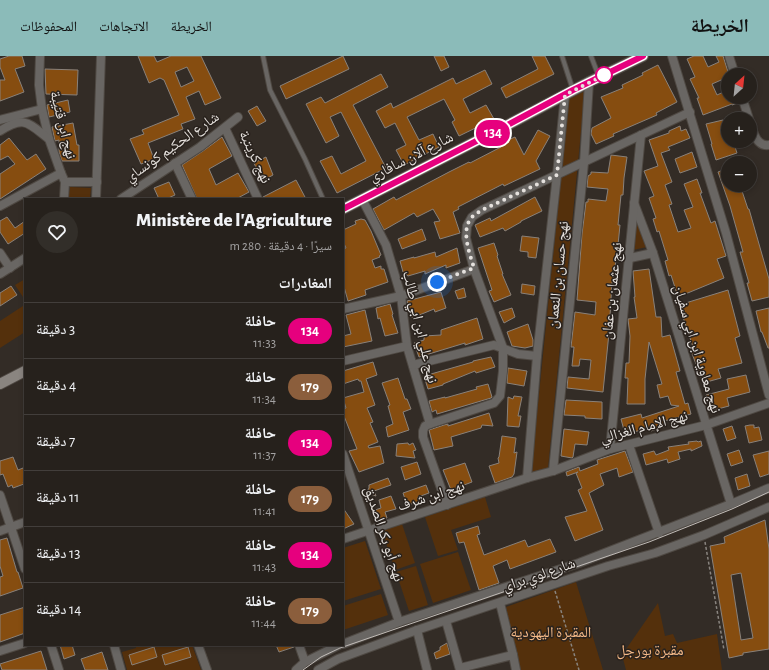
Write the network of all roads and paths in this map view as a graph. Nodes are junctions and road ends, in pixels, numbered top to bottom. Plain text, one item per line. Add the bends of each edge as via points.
1 (40, 56) edge
2 (101, 56) edge
3 (264, 56) edge
4 (562, 56) edge
5 (591, 56) edge
6 (643, 56) edge
7 (672, 56) edge
8 (729, 56) edge
9 (733, 68) edge
10 (599, 77) junction
11 (589, 82) junction
12 (569, 93) junction
13 (42, 109) junction
14 (690, 112) junction
15 (238, 117) dead end
16 (0, 120) edge
17 (11, 120) junction
18 (225, 128) junction
19 (0, 131) edge
20 (642, 135) junction
21 (757, 138) edge
22 (49, 139) junction
23 (769, 145) edge
24 (175, 163) junction
25 (584, 163) junction
26 (61, 173) junction
27 (557, 175) junction
28 (65, 182) junction
29 (97, 182) junction
30 (64, 198) edge
31 (96, 198) edge
32 (122, 198) edge
33 (192, 198) edge
34 (258, 198) edge
35 (323, 198) edge
36 (362, 199) junction
37 (634, 203) junction
38 (0, 206) edge
39 (344, 208) edge
40 (0, 253) edge
41 (653, 253) junction
42 (630, 258) junction
43 (24, 259) edge
44 (10, 268) junction
45 (474, 268) junction
46 (0, 274) edge
47 (401, 296) junction
48 (344, 309) edge
49 (407, 346) junction
50 (503, 348) junction
51 (537, 356) junction
52 (344, 361) edge
53 (413, 365) junction
54 (24, 372) edge
55 (0, 384) edge
56 (769, 395) edge
57 (769, 403) edge
58 (430, 424) junction
59 (706, 425) junction
60 (629, 445) junction
61 (610, 449) junction
62 (344, 458) edge
63 (553, 471) junction
64 (527, 478) junction
65 (769, 488) edge
66 (0, 495) edge
67 (731, 504) junction
68 (447, 505) junction
69 (769, 507) edge
70 (24, 522) edge
71 (11, 527) junction
72 (0, 531) edge
73 (368, 531) junction
74 (659, 533) junction
75 (704, 535) junction
76 (344, 539) edge
77 (24, 566) edge
78 (554, 585) junction
79 (500, 603) junction
80 (446, 621) junction
81 (399, 622) junction
82 (417, 630) junction
83 (24, 643) edge
84 (344, 644) edge
85 (51, 646) edge
86 (114, 646) edge
87 (198, 646) edge
88 (299, 646) edge
89 (336, 646) edge
90 (724, 650) dead end
91 (0, 651) edge
92 (513, 655) junction
93 (304, 661) junction
94 (460, 669) edge
95 (59, 670) edge
96 (121, 670) edge
97 (207, 670) edge
98 (296, 670) edge
99 (318, 670) edge
100 (427, 670) edge
101 (516, 670) edge
102 (579, 670) edge

1 - 13 street, نهج ابن قتيبة via 39,85
2 - 29 street
3 - 35 lane via 270,90
4 - 12 lane
5 - 10 lane
6 - 10 street, شارع آلان سافاري
7 - 14 street
8 - 9 street
10 - 11 street, شارع آلان سافاري
11 - 12 street, شارع آلان سافاري
11 - 25 street, نهج حسان بن النعمان
12 - 27 street, نهج حسان بن النعمان
12 - 36 street, شارع آلان سافاري
13 - 17 street
13 - 22 street, نهج ابن قتيبة
14 - 20 street
14 - 56 street via 726,233
15 - 18 street, شارع الحكيم كونساي
16 - 17 street
17 - 19 street
17 - 22 street via 25,122
18 - 24 street, شارع الحكيم كونساي
18 - 34 street, نهج كريتبة
20 - 25 street
20 - 37 street, نهج عثمان بن عفان
21 - 23 street via 766,146
22 - 26 street, نهج ابن قتيبة
24 - 32 street, شارع الحكيم كونساي
24 - 33 street
25 - 27 street
25 - 63 street, نهج حسان بن النعمان
26 - 28 street, نهج ابن قتيبة
26 - 38 street
27 - 45 street via 472,217 467,226 466,238
27 - 51 street, نهج حسان بن النعمان
28 - 29 street
28 - 30 street, نهج ابن قتيبة
29 - 31 street
36 - 39 street, شارع آلان سافاري
36 - 47 street, نهج علي ابن ابي طالب via 386,245
37 - 41 street, نهج معاوية ابن ابي سفيان
37 - 42 street, نهج عثمان بن عفان
40 - 44 street
41 - 42 street
41 - 59 street, نهج معاوية ابن ابي سفيان
42 - 61 street, نهج عثمان بن عفان
43 - 44 street
44 - 46 street
45 - 47 street
45 - 50 street
47 - 48 street
47 - 49 street, نهج علي ابن ابي طالب
49 - 52 street
49 - 53 street, نهج علي ابن ابي طالب
50 - 51 street via 518,354
50 - 53 street via 494,346
50 - 58 street via 504,371 497,400
51 - 64 street, نهج حسان بن النعمان
53 - 58 street, نهج علي ابن ابي طالب
54 - 55 street
57 - 59 street, نهج الإمام الغزالي
58 - 68 street via 425,426 423,437
59 - 60 street, نهج الإمام الغزالي
59 - 67 street, نهج معاوية ابن ابي سفيان
60 - 61 street, نهج الإمام الغزالي
60 - 74 street
61 - 63 street, نهج الإمام الغزالي
62 - 73 street, نهج أبو بكر الصديق
63 - 64 street, نهج الإمام الغزالي
64 - 68 street, نهج ابن شرف
65 - 67 street, شارع لوي براي
66 - 71 street
67 - 74 street, شارع لوي براي
68 - 73 street, نهج ابن شرف
69 - 75 street, شارع لوي براي
70 - 71 street
71 - 72 street
71 - 77 street
73 - 76 street, نهج ابن شرف
73 - 81 street, نهج أبو بكر الصديق
74 - 81 street, شارع لوي براي via 579,563
75 - 78 street, شارع لوي براي
75 - 90 path
78 - 79 street, شارع لوي براي
78 - 102 path
79 - 80 street, شارع لوي براي
79 - 92 street
80 - 82 street, شارع لوي براي
80 - 94 street
81 - 84 street, شارع لوي براي
82 - 99 street, شارع لوي براي via 338,659
82 - 100 street
83 - 91 street
85 - 95 street
86 - 96 street
87 - 97 street
88 - 93 street
89 - 93 street
92 - 94 street
92 - 101 street
93 - 98 street

